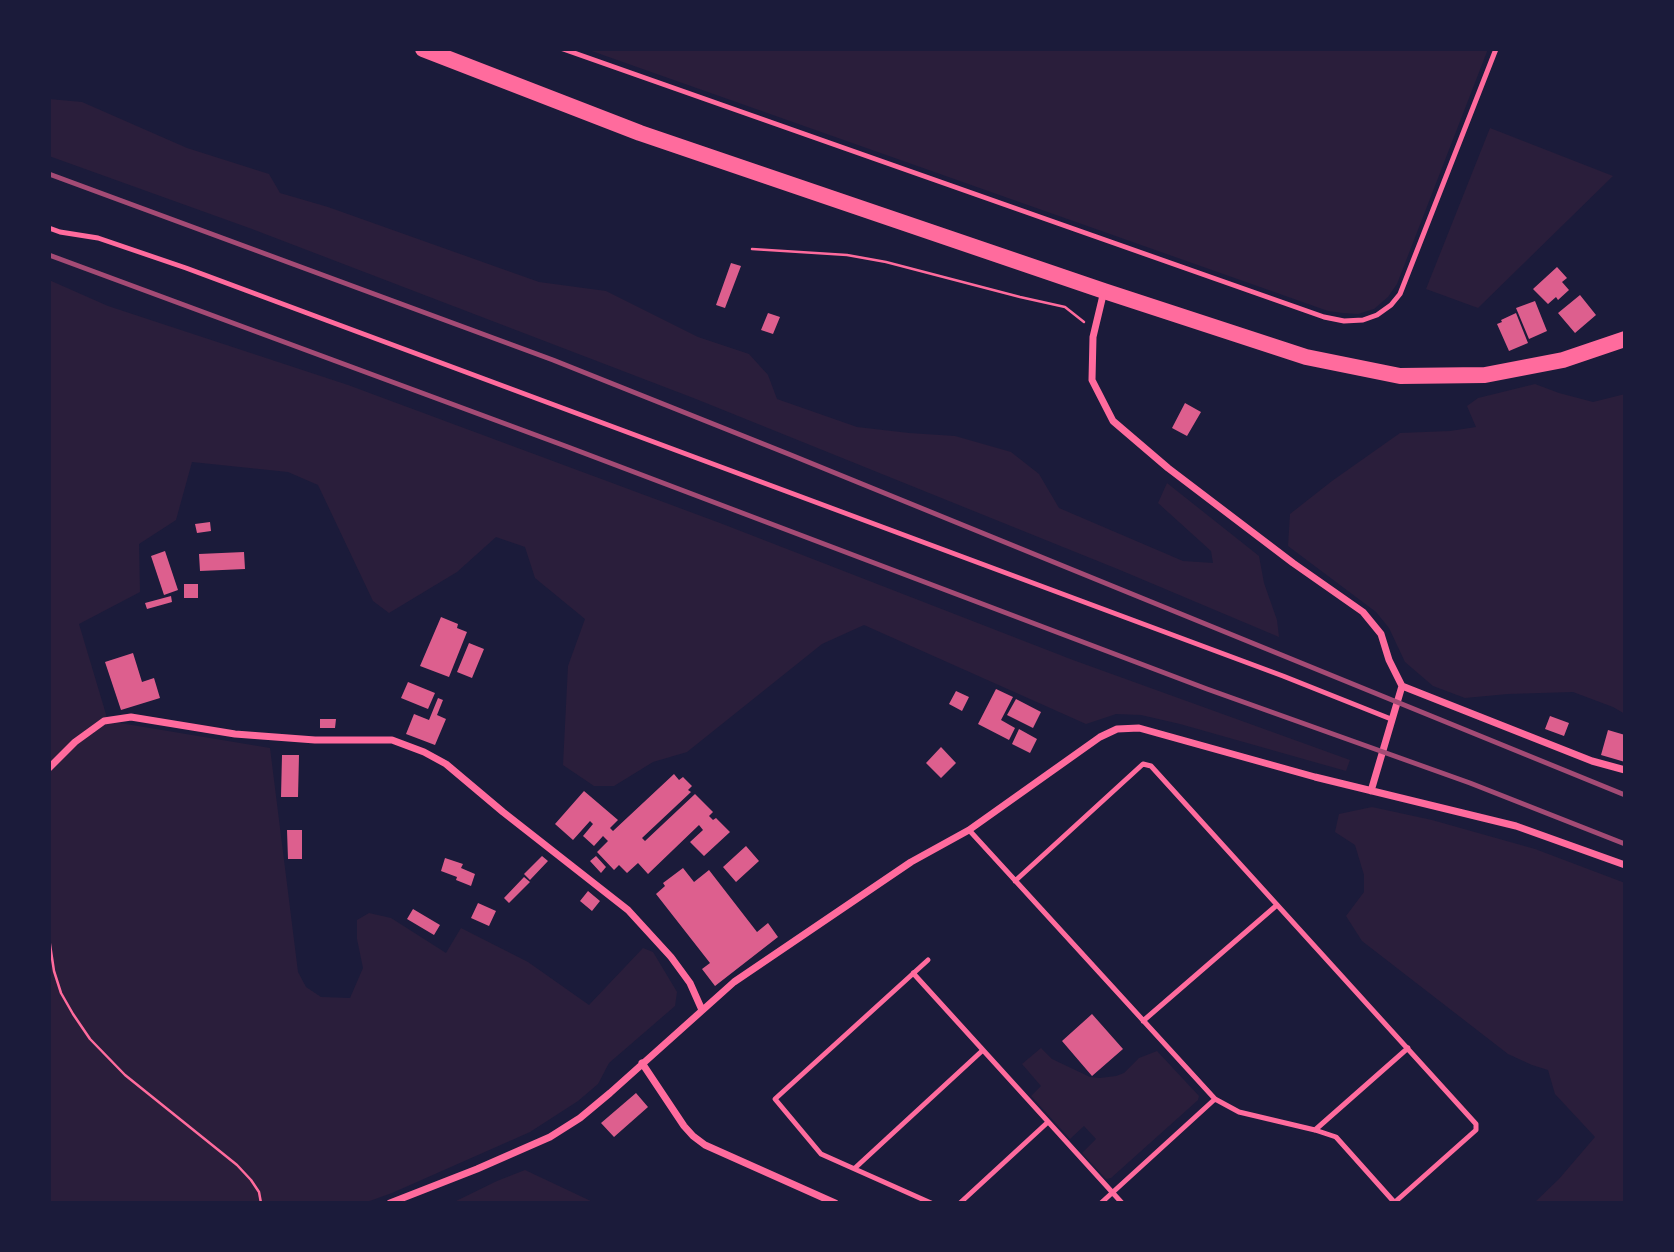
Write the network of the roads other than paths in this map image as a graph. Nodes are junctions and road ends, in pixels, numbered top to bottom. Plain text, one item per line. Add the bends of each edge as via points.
1 (422, 49) edge
2 (563, 49) edge
3 (1496, 49) edge
4 (49, 228) edge
5 (1104, 291) junction
6 (1625, 340) edge
7 (1402, 686) junction
8 (1390, 723) junction
9 (49, 768) edge
10 (1625, 770) edge
11 (1371, 791) junction
12 (969, 830) junction
13 (1625, 865) edge
14 (1016, 881) junction
15 (1277, 905) junction
16 (928, 960) dead end
17 (913, 973) junction
18 (702, 1010) junction
19 (1143, 1021) junction
20 (1408, 1048) junction
21 (983, 1050) junction
22 (642, 1063) junction
23 (1214, 1099) junction
24 (1048, 1122) junction
25 (1315, 1130) junction
26 (855, 1168) junction
27 (1112, 1193) junction
28 (390, 1203) edge
29 (835, 1203) edge
30 (930, 1203) edge
31 (960, 1203) edge
32 (1101, 1203) edge
33 (1122, 1203) edge
34 (1395, 1203) edge

1 - 5 main road via 640,133
2 - 3 lane via 1344,321 1377,315 1400,294
4 - 8 lane via 98,238 212,278 1283,676
5 - 6 main road via 1306,357 1400,376 1485,375 1563,360
5 - 7 street via 1095,331 1092,380 1113,421 1168,468 1363,612 1381,635
7 - 8 street
7 - 10 street
8 - 11 street
9 - 18 street via 75,741 104,721 131,718 235,734 392,740 425,752 628,910 671,957
11 - 12 street via 1139,728 1117,729 1075,753
11 - 13 street via 1516,826
12 - 14 lane
12 - 18 street via 911,862 734,982
14 - 15 lane via 1143,764 1151,766
14 - 19 lane
15 - 19 lane
15 - 20 lane
16 - 17 lane
17 - 21 lane
17 - 26 lane via 775,1099 821,1154
18 - 22 street
19 - 23 lane
20 - 25 lane
20 - 34 lane via 1476,1124 1476,1130
21 - 24 lane
21 - 26 lane
22 - 28 street via 580,1118 550,1137
22 - 29 street via 684,1126 705,1146
23 - 25 lane via 1239,1112
23 - 27 lane
24 - 27 lane
24 - 31 lane
25 - 34 lane via 1336,1137
26 - 30 lane
27 - 32 lane
27 - 33 lane

